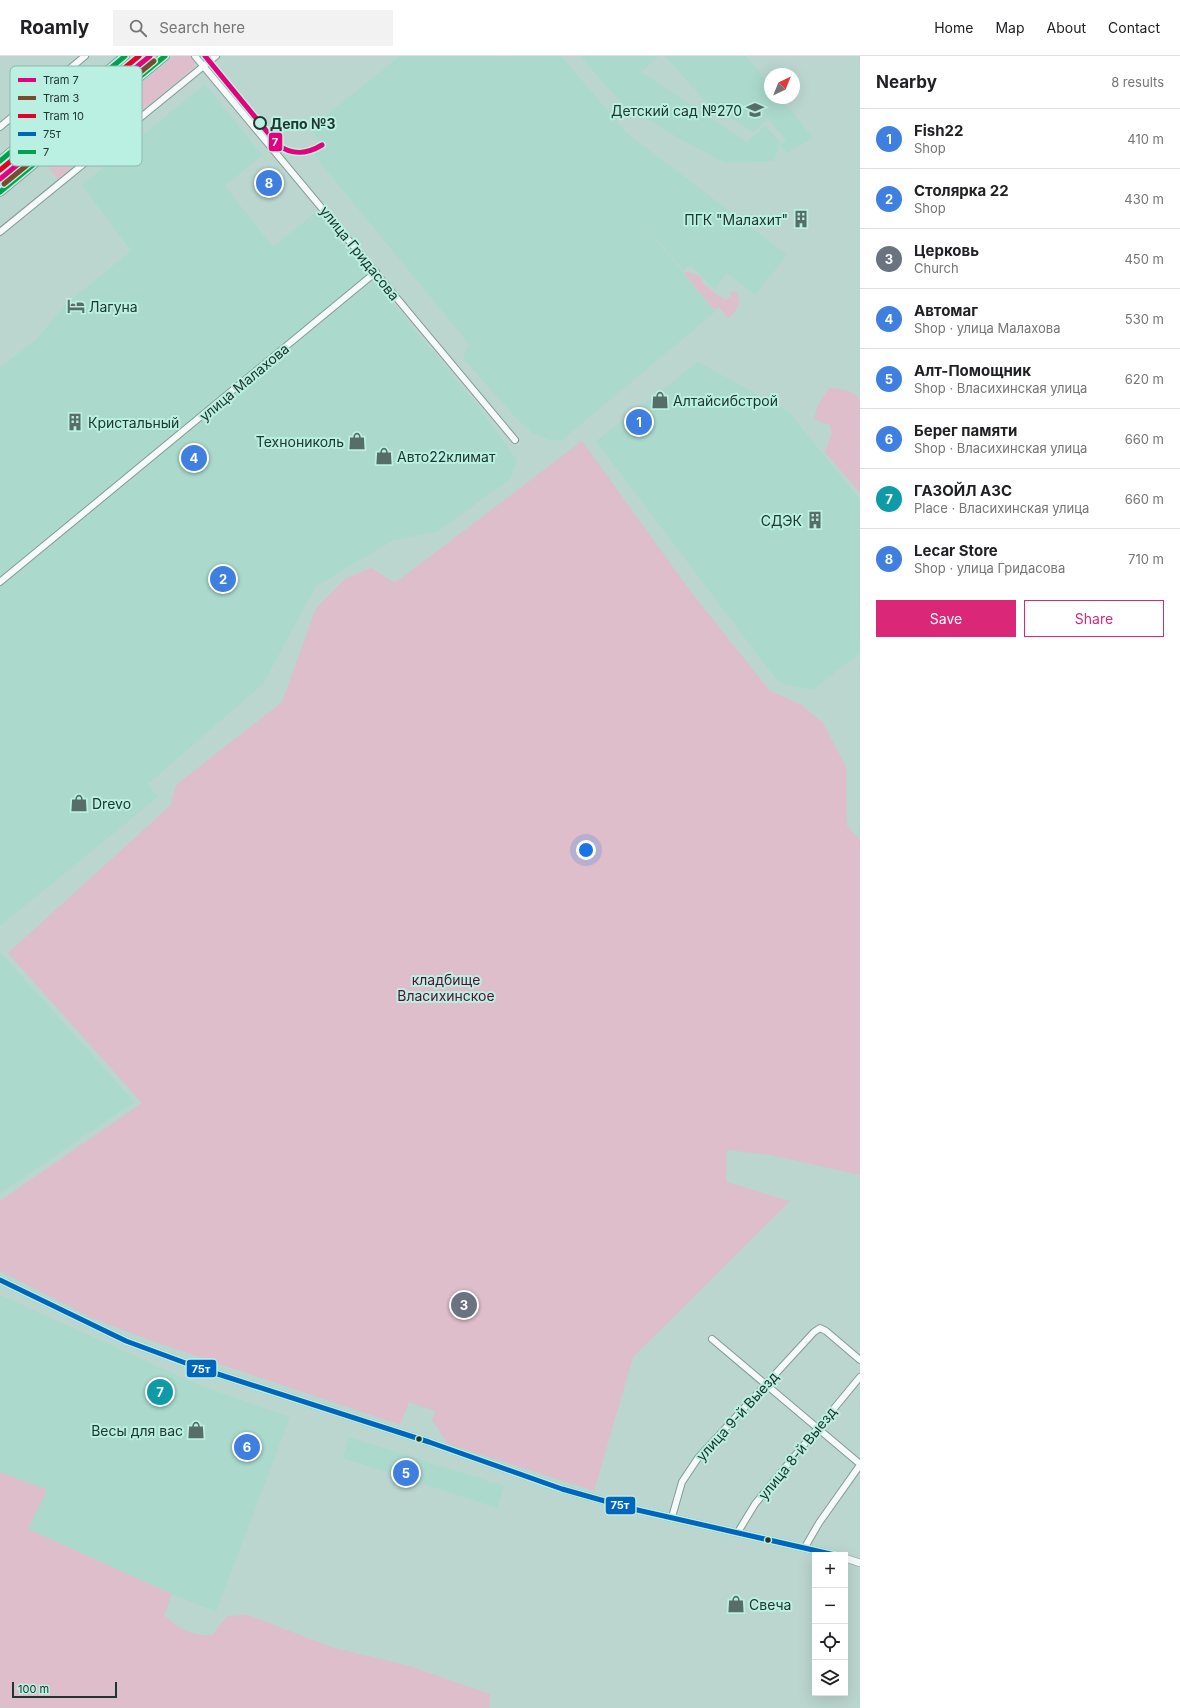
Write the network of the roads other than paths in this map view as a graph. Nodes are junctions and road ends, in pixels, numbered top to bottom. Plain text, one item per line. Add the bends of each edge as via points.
1 (85, 56) edge
2 (125, 56) edge
3 (165, 56) edge
4 (195, 56) edge
5 (216, 56) edge
6 (73, 66) edge
7 (113, 66) edge
8 (204, 66) junction
9 (142, 75) edge
10 (142, 116) edge
11 (10, 118) edge
12 (0, 126) edge
13 (10, 153) edge
14 (0, 161) edge
15 (32, 166) edge
16 (81, 166) edge
17 (0, 192) edge
18 (0, 232) edge
19 (376, 272) junction
20 (515, 440) dead end
21 (0, 582) edge
22 (0, 1280) edge
23 (712, 1339) dead end
24 (860, 1360) edge
25 (860, 1377) edge
26 (765, 1385) junction
27 (816, 1428) junction
28 (860, 1464) edge
29 (672, 1517) junction
30 (738, 1532) junction
31 (805, 1547) junction
32 (824, 1552) edge
33 (848, 1559) edge
34 (860, 1563) edge

1 - 6 street
2 - 7 main road
3 - 9 main road
4 - 8 street, улица Гридасова
5 - 8 street
8 - 10 street
8 - 19 street, улица Гридасова
11 - 12 street
13 - 14 main road
15 - 17 main road
16 - 18 street
19 - 20 street, улица Гридасова
19 - 21 street, улица Малахова
22 - 29 street via 126,1341 199,1368 429,1442 562,1489
23 - 26 street
24 - 26 street, улица 9-й Выезд via 820,1328 801,1344
25 - 27 street, улица 8-й Выезд
26 - 27 street
26 - 29 street, улица 9-й Выезд via 698,1458 682,1482
27 - 28 street
27 - 30 street, улица 8-й Выезд via 755,1504
28 - 31 street
29 - 30 street
30 - 31 street
31 - 32 street
33 - 34 street

